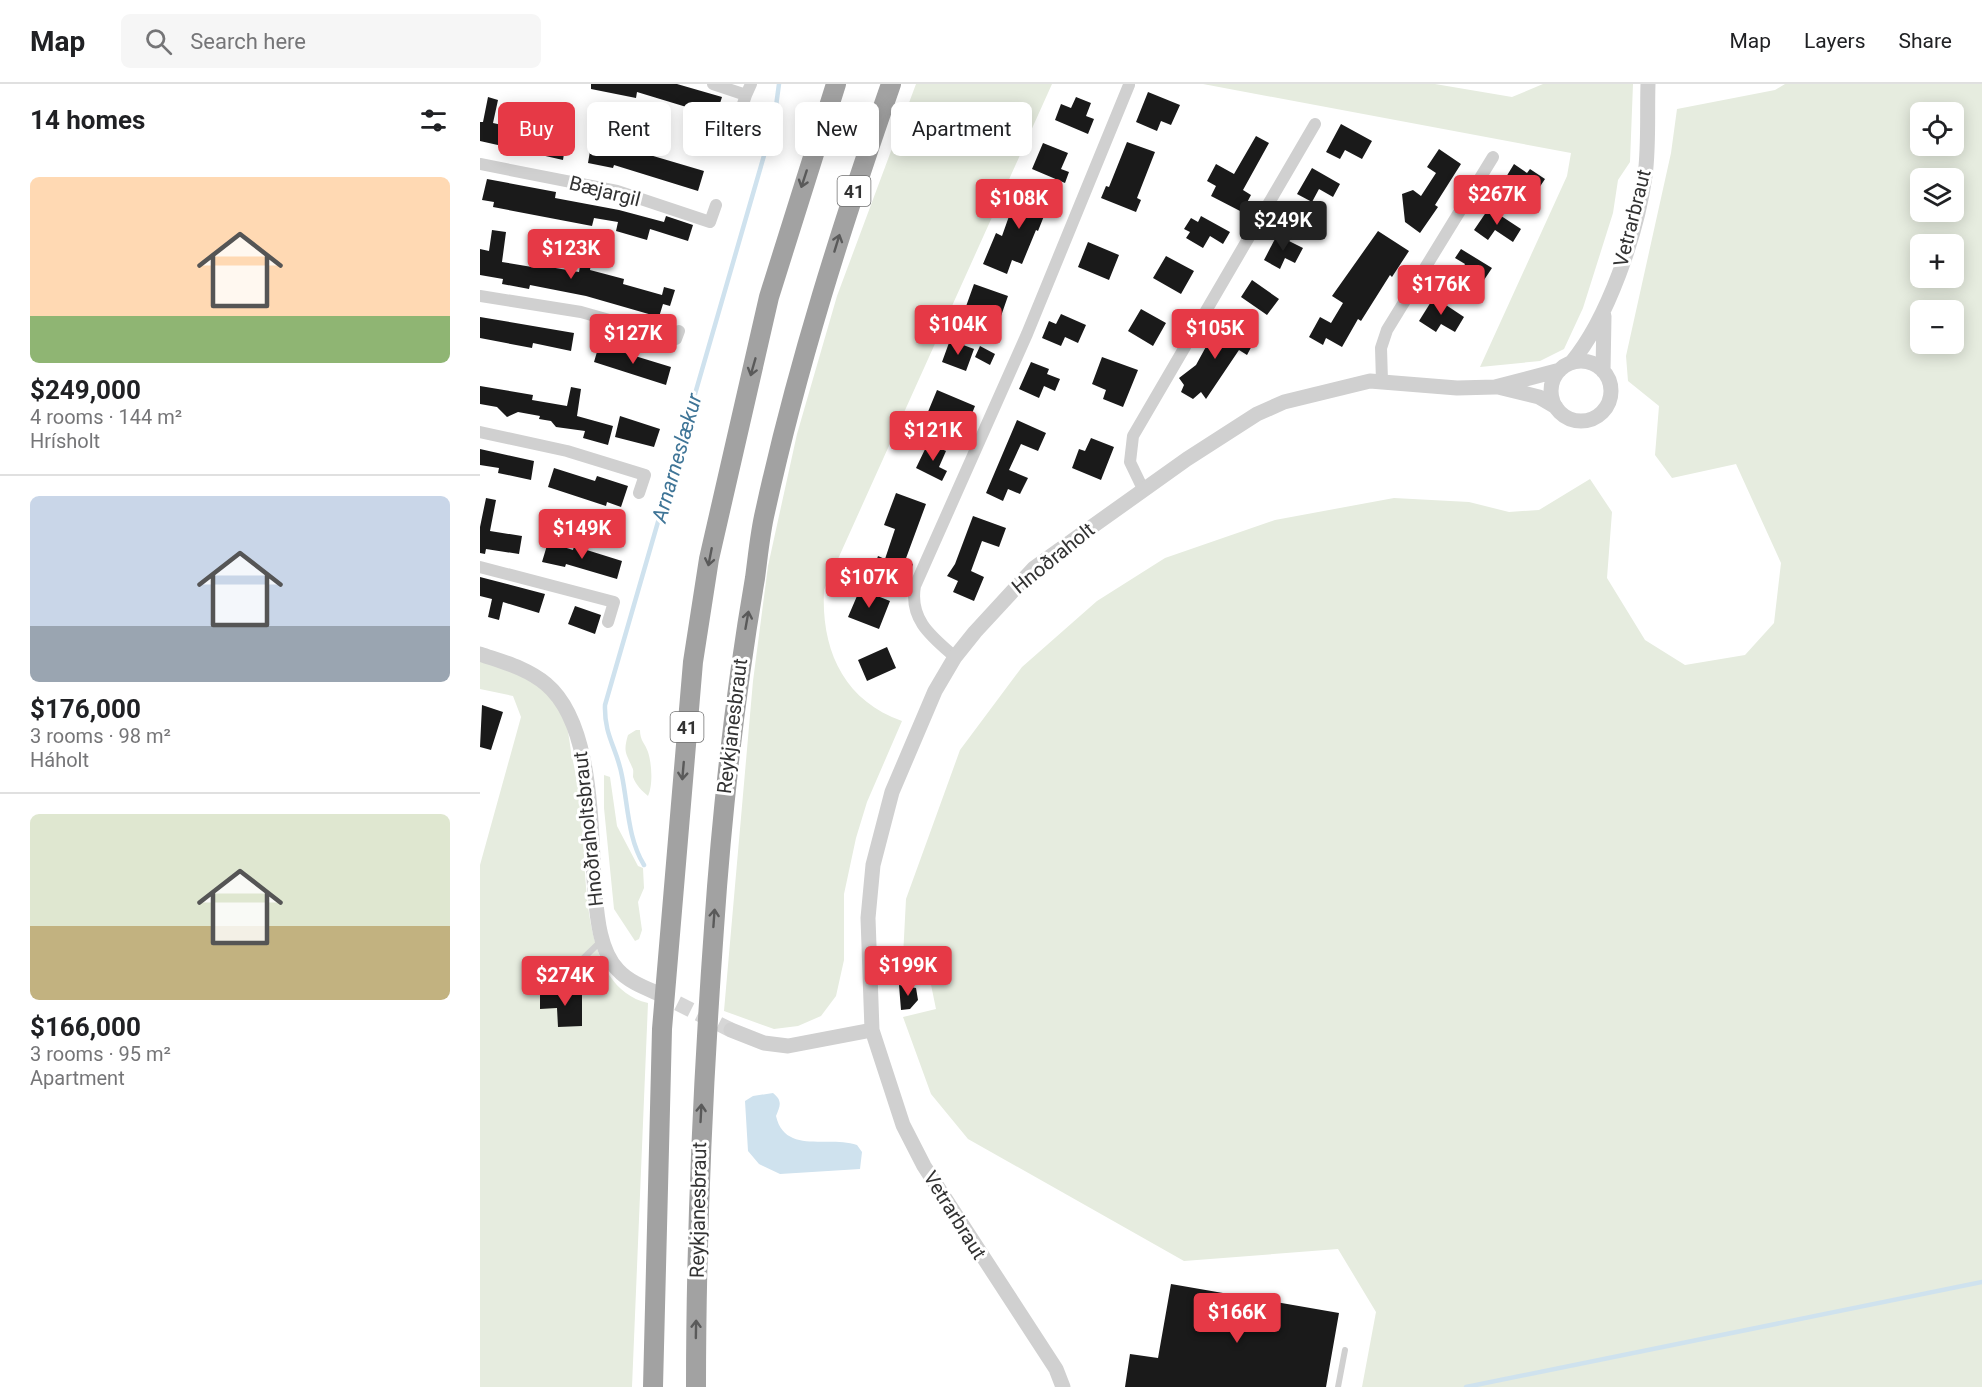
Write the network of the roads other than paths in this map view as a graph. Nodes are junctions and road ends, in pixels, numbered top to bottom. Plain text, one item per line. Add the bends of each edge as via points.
1 (713, 84) edge
2 (836, 84) edge
3 (891, 84) edge
4 (1648, 84) edge
5 (1129, 85) edge
6 (749, 89) edge
7 (1315, 124) dead end
8 (1493, 157) dead end
9 (480, 164) edge
10 (716, 205) dead end
11 (480, 296) edge
12 (1604, 313) junction
13 (679, 331) dead end
14 (1565, 366) junction
15 (1603, 371) junction
16 (1382, 381) junction
17 (1496, 387) junction
18 (1556, 407) junction
19 (480, 432) edge
20 (1143, 489) junction
21 (639, 493) dead end
22 (480, 567) edge
23 (608, 622) dead end
24 (480, 654) edge
25 (955, 657) junction
26 (602, 940) junction
27 (564, 977) dead end
28 (657, 993) tunnel mouth
29 (731, 1030) tunnel mouth
30 (872, 1030) junction
31 (1346, 1350) dead end
32 (653, 1387) edge
33 (696, 1387) edge
34 (1062, 1387) edge
35 (1338, 1387) edge

1 - 6 street
2 -> 32 highway, Reykjanesbraut / 41 via 769,297 709,559 693,662 662,1029
33 -> 3 highway, Reykjanesbraut / 41 via 703,1075 721,817 735,690 764,515 799,370 844,220
4 - 12 street, Vetrarbraut via 1645,177 1631,234
5 - 25 street via 1027,334 915,586 918,621
7 - 20 street via 1132,436 1131,462
8 - 16 street via 1387,330 1381,348
9 - 10 street, Bæjargil via 617,191 710,222
11 - 13 street via 581,312 676,339
12 - 14 street, Vetrarbraut
12 - 15 street, Vetrarbraut
14 - 15 street via 1588,362
14 - 17 street, Hnoðraholt
14 - 18 street, Vetrarbraut via 1552,384
15 - 18 street, Vetrarbraut via 1610,392 1606,406 1597,415 1576,420
16 - 17 street, Hnoðraholt via 1457,388
16 - 20 street, Hnoðraholt via 1347,385 1284,402 1225,432
17 - 18 street, Hnoðraholt via 1539,397
19 - 21 street via 567,451 645,475
20 - 25 street, Hnoðraholt via 1034,568
22 - 23 street via 614,602
24 - 26 street, Hnoðraholtsbraut via 520,668 546,684 563,703 574,726 584,765
25 - 30 street, Hnoðraholt via 916,732 878,838 868,918
26 - 27 lane
26 - 28 street, Hnoðraholtsbraut via 616,969
29 - 30 street via 764,1043 788,1046
30 - 34 street, Vetrarbraut via 903,1125 924,1166 1056,1369
31 - 35 lane

